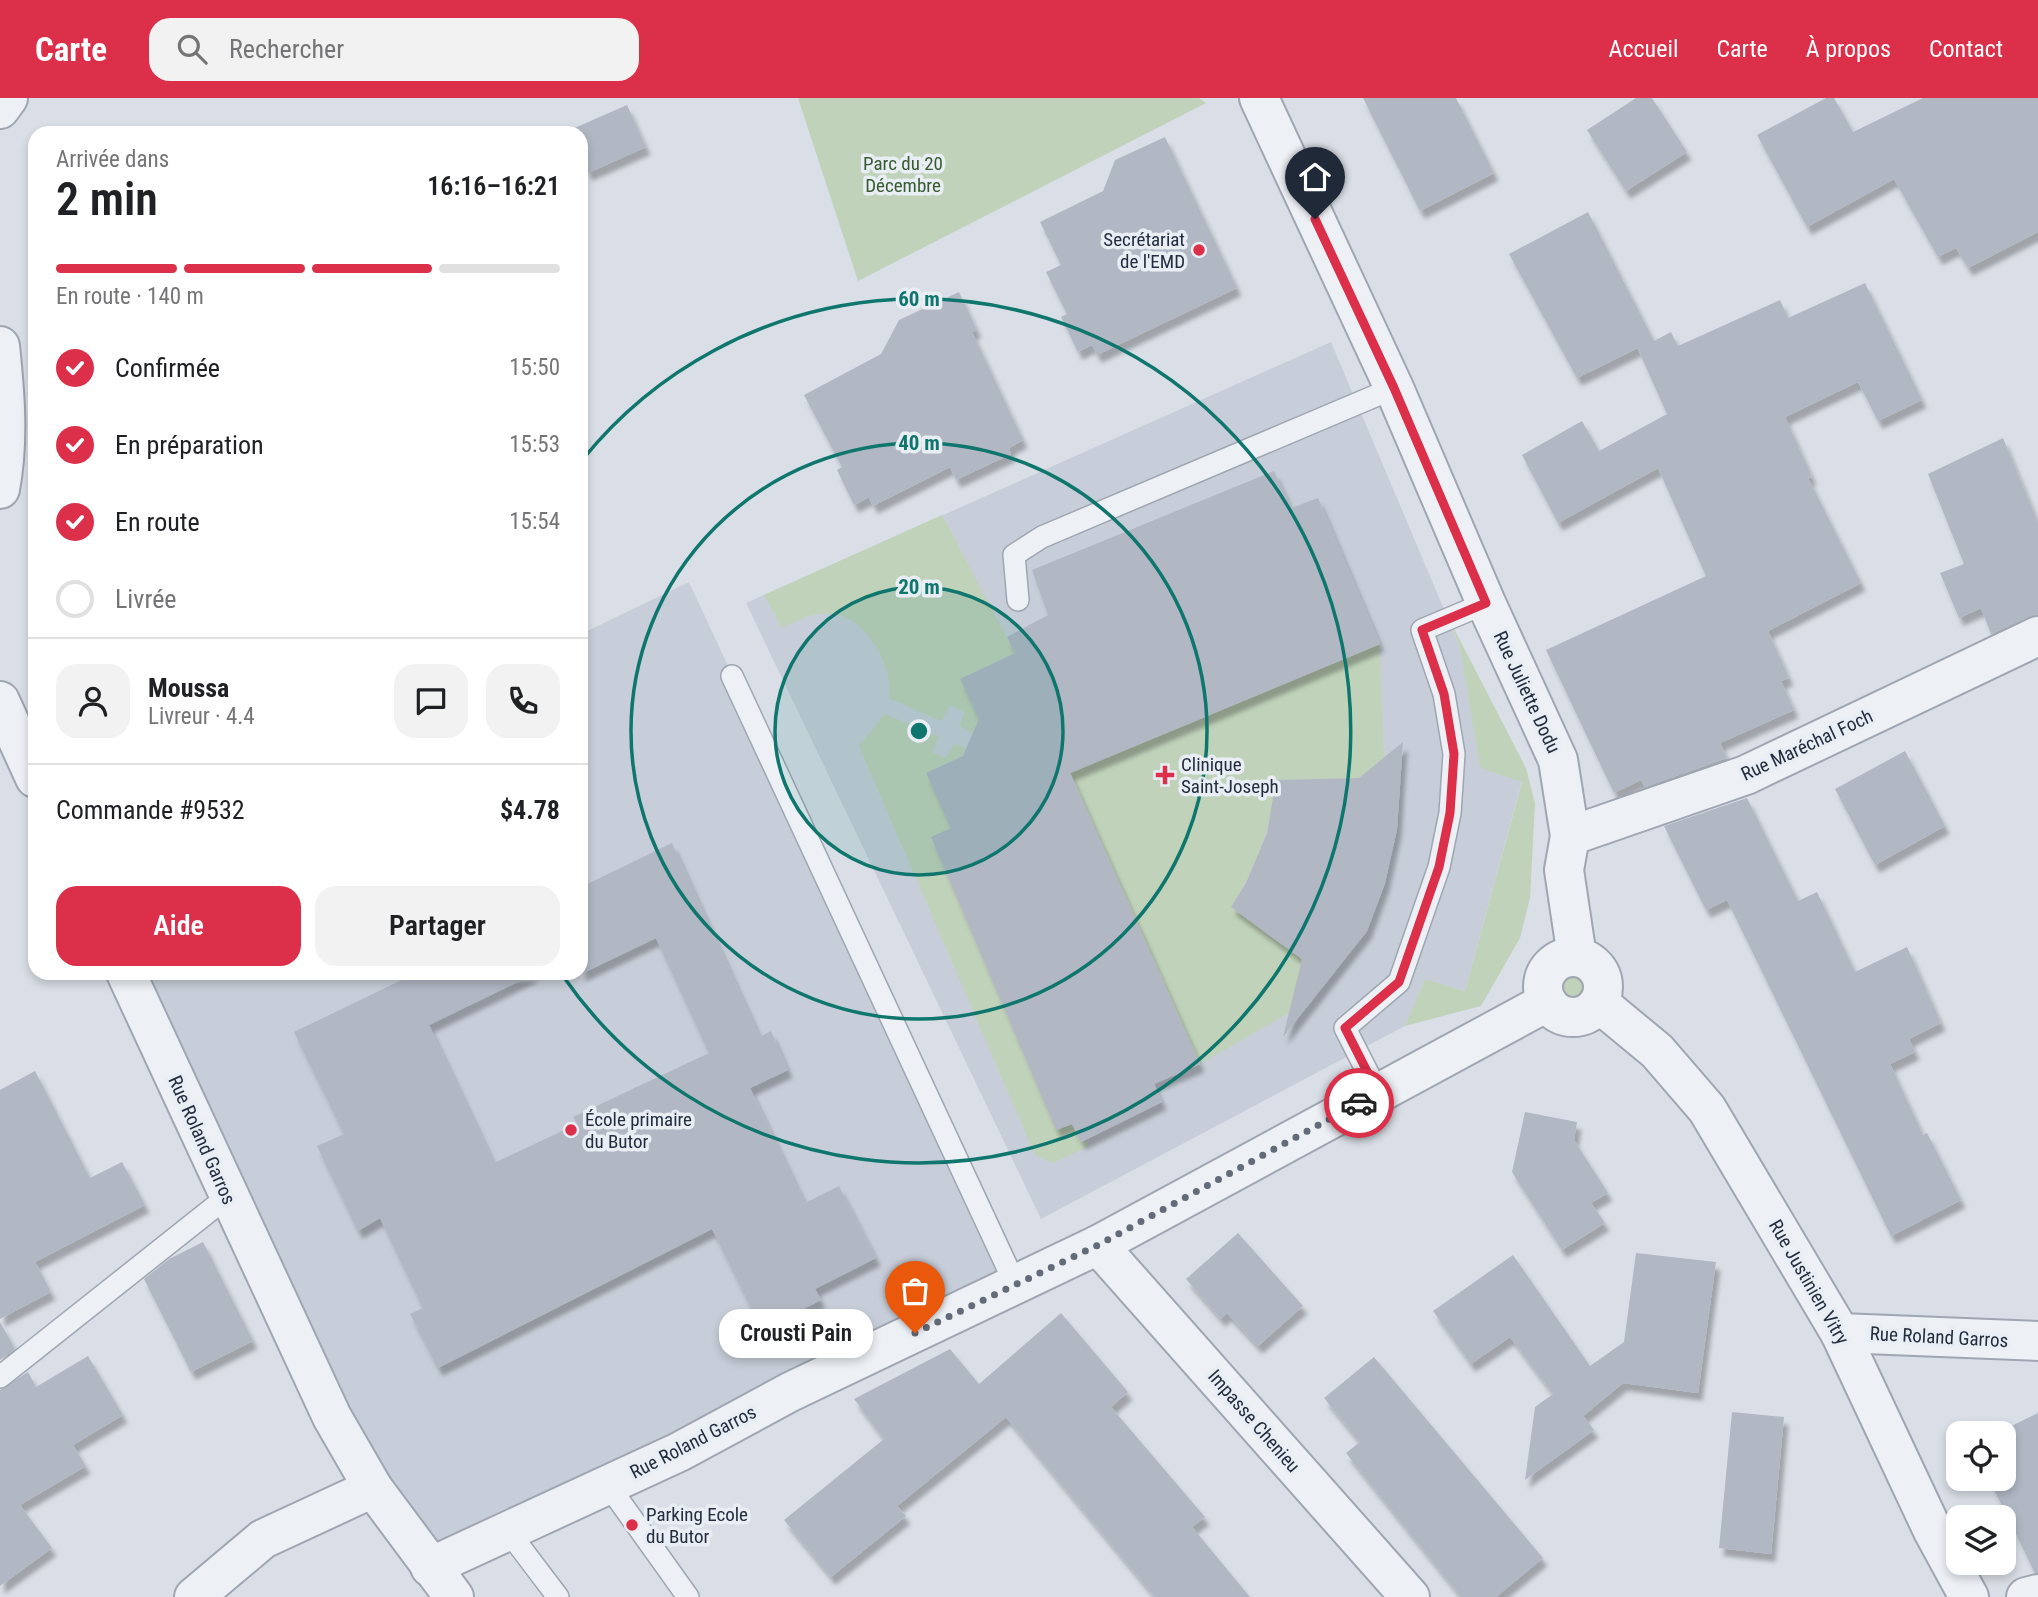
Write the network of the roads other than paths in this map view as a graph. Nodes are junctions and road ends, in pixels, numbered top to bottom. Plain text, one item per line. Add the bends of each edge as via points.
1 (8, 98) edge
2 (1259, 98) edge
3 (0, 109) edge
4 (0, 346) edge
5 (1394, 388) junction
6 (0, 489) edge
7 (1018, 600) dead end
8 (1486, 603) junction
9 (2038, 636) edge
10 (732, 676) dead end
11 (0, 701) edge
12 (28, 763) edge
13 (1570, 836) junction
14 (1577, 957) junction
15 (129, 980) edge
16 (1547, 1002) junction
17 (1599, 1003) junction
18 (1378, 1093) junction
19 (227, 1197) junction
20 (1098, 1245) junction
21 (1016, 1286) junction
22 (1840, 1333) junction
23 (2038, 1342) edge
24 (0, 1377) edge
25 (608, 1485) junction
26 (373, 1488) junction
27 (508, 1531) junction
28 (430, 1567) junction
29 (2038, 1594) edge
30 (194, 1597) edge
31 (454, 1597) edge
32 (558, 1597) edge
33 (688, 1597) edge
34 (1410, 1597) edge
35 (1969, 1597) edge
36 (2026, 1597) edge

1 - 3 street
2 - 5 street, Rue Juliette Dodu
4 - 6 street via 5,466
5 - 7 lane via 1042,537 1014,555
5 - 8 street, Rue Juliette Dodu
8 - 13 street, Rue Juliette Dodu via 1558,760
8 - 18 lane via 1422,630 1444,694 1454,754 1450,813 1439,867 1399,982 1345,1028
9 - 13 street, Rue Maréchal Foch via 1746,775
10 - 21 lane
11 - 12 street
13 - 14 street, Rue Juliette Dodu via 1564,870
14 - 16 street via 1550,966 1543,983
14 - 17 street via 1600,973
15 - 19 street, Rue Roland Garros
16 - 17 street via 1561,1015 1572,1017 1592,1011
16 - 18 street, Rue Roland Garros
17 - 22 street, Rue Justinien Vitry via 1657,1051 1707,1109
18 - 20 street, Rue Roland Garros
19 - 24 lane
19 - 26 street, Rue Roland Garros via 332,1418
20 - 21 street, Rue Roland Garros
20 - 34 street, Impasse Chenieu
21 - 25 street, Rue Roland Garros via 790,1392
22 - 23 street, Rue Roland Garros
22 - 35 street, Rue Justinien Vitry
25 - 27 street, Rue Roland Garros
25 - 33 lane
26 - 28 street, Rue Roland Garros
26 - 30 street via 263,1539
27 - 28 street, Rue Roland Garros
27 - 32 lane
28 - 31 street
29 - 36 street

